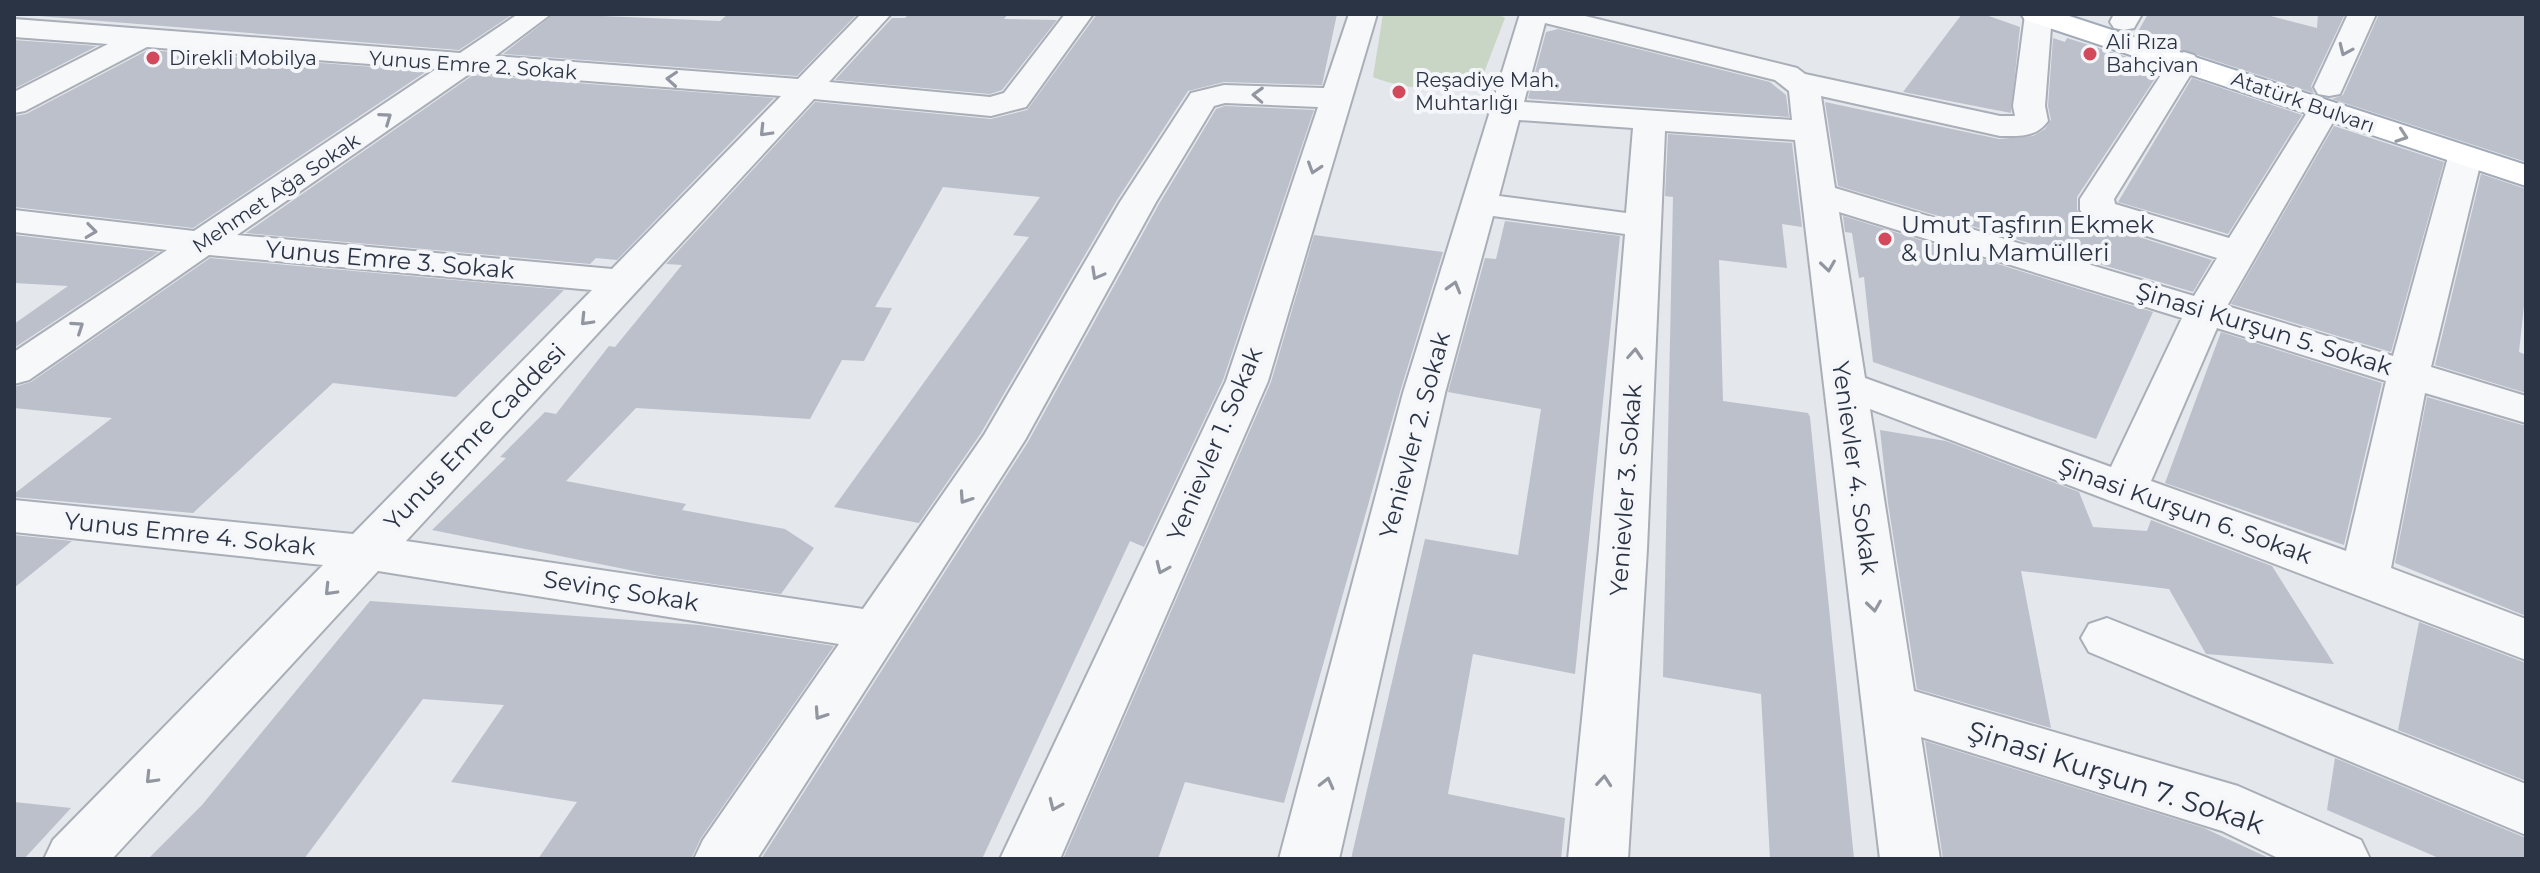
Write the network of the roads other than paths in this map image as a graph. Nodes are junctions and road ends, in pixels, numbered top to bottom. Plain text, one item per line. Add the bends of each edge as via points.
1 (190, 14) edge
2 (537, 14) edge
3 (877, 14) edge
4 (1079, 14) edge
5 (1363, 14) edge
6 (1534, 14) edge
7 (1543, 14) edge
8 (2362, 14) edge
9 (2037, 15) edge
10 (2117, 17) edge
11 (14, 28) edge
12 (140, 40) junction
13 (2184, 61) junction
14 (464, 64) junction
15 (1796, 81) junction
16 (805, 89) junction
17 (1336, 98) junction
18 (2327, 99) junction
19 (14, 104) edge
20 (1506, 110) junction
21 (1650, 120) junction
22 (1809, 131) junction
23 (2526, 150) edge
24 (2465, 157) junction
25 (2526, 176) edge
26 (1818, 194) junction
27 (1479, 204) junction
28 (14, 221) edge
29 (1643, 226) junction
30 (201, 243) junction
31 (2239, 253) junction
32 (623, 281) junction
33 (2205, 310) junction
34 (14, 371) edge
35 (2409, 373) junction
36 (1844, 385) junction
37 (2526, 410) edge
38 (2124, 489) junction
39 (14, 516) edge
40 (366, 552) junction
41 (2365, 577) junction
42 (876, 630) junction
43 (2107, 638) dead end
44 (2526, 640) edge
45 (1888, 705) junction
46 (2526, 810) edge
47 (74, 859) edge
48 (724, 859) edge
49 (1030, 859) edge
50 (1309, 859) edge
51 (1598, 859) edge
52 (1910, 859) edge
53 (2340, 859) edge

1 - 12 street
2 - 14 street, Mehmet Ağa Sokak
3 - 16 street, Yunus Emre Caddesi
4 - 16 street, Yunus Emre 2. Sokak via 1015,100 991,107
5 - 17 street, Yenievler 1. Sokak
6 - 20 street, Yenievler 2. Sokak
7 - 15 street via 1786,74
8 -> 18 street
9 - 13 main road, Atatürk Bulvarı
9 - 15 street via 2032,121 2024,126 2000,126
10 - 18 main road, Atatürk Bulvarı
11 - 12 street, Yunus Emre 2. Sokak
12 - 14 street, Yunus Emre 2. Sokak
12 - 19 street
13 - 18 main road, Atatürk Bulvarı
13 - 31 street via 2097,199 2098,210
16 -> 14 street, Yunus Emre 2. Sokak
30 -> 14 street, Mehmet Ağa Sokak
15 - 22 street, Yenievler 4. Sokak via 1804,88
16 -> 32 street, Yunus Emre Caddesi
17 -> 42 street via 1224,94 1202,100 1003,440
17 -> 49 street, Yenievler 1. Sokak via 1247,381
18 - 23 main road, Atatürk Bulvarı
18 -> 24 main road, Atatürk Bulvarı
18 - 31 street
20 - 21 street
20 - 27 street, Yenievler 2. Sokak
21 - 22 street
21 - 29 street, Yenievler 3. Sokak
22 - 26 street, Yenievler 4. Sokak
24 - 25 main road, Atatürk Bulvarı
24 - 35 street
26 - 33 street, Şinasi Kurşun 5. Sokak
26 -> 36 street, Yenievler 4. Sokak
27 - 29 street
50 -> 27 street, Yenievler 2. Sokak via 1424,393
28 -> 30 street, Yunus Emre 3. Sokak
51 -> 29 street, Yenievler 3. Sokak
30 - 32 street, Yunus Emre 3. Sokak
34 -> 30 street, Mehmet Ağa Sokak
31 - 33 street
32 -> 40 street, Yunus Emre Caddesi
33 - 35 street, Şinasi Kurşun 5. Sokak
33 - 38 street
35 - 37 street, Şinasi Kurşun 5. Sokak
35 - 41 street
36 - 38 street, Şinasi Kurşun 6. Sokak
36 -> 45 street, Yenievler 4. Sokak
38 - 41 street, Şinasi Kurşun 6. Sokak
39 - 40 street, Yunus Emre 4. Sokak
40 - 42 street, Sevinç Sokak
40 -> 47 street, Yunus Emre Caddesi
41 - 44 street, Şinasi Kurşun 6. Sokak
42 -> 48 street
43 - 46 street
45 - 52 street, Yenievler 4. Sokak
45 - 53 street, Şinasi Kurşun 7. Sokak via 2238,811

